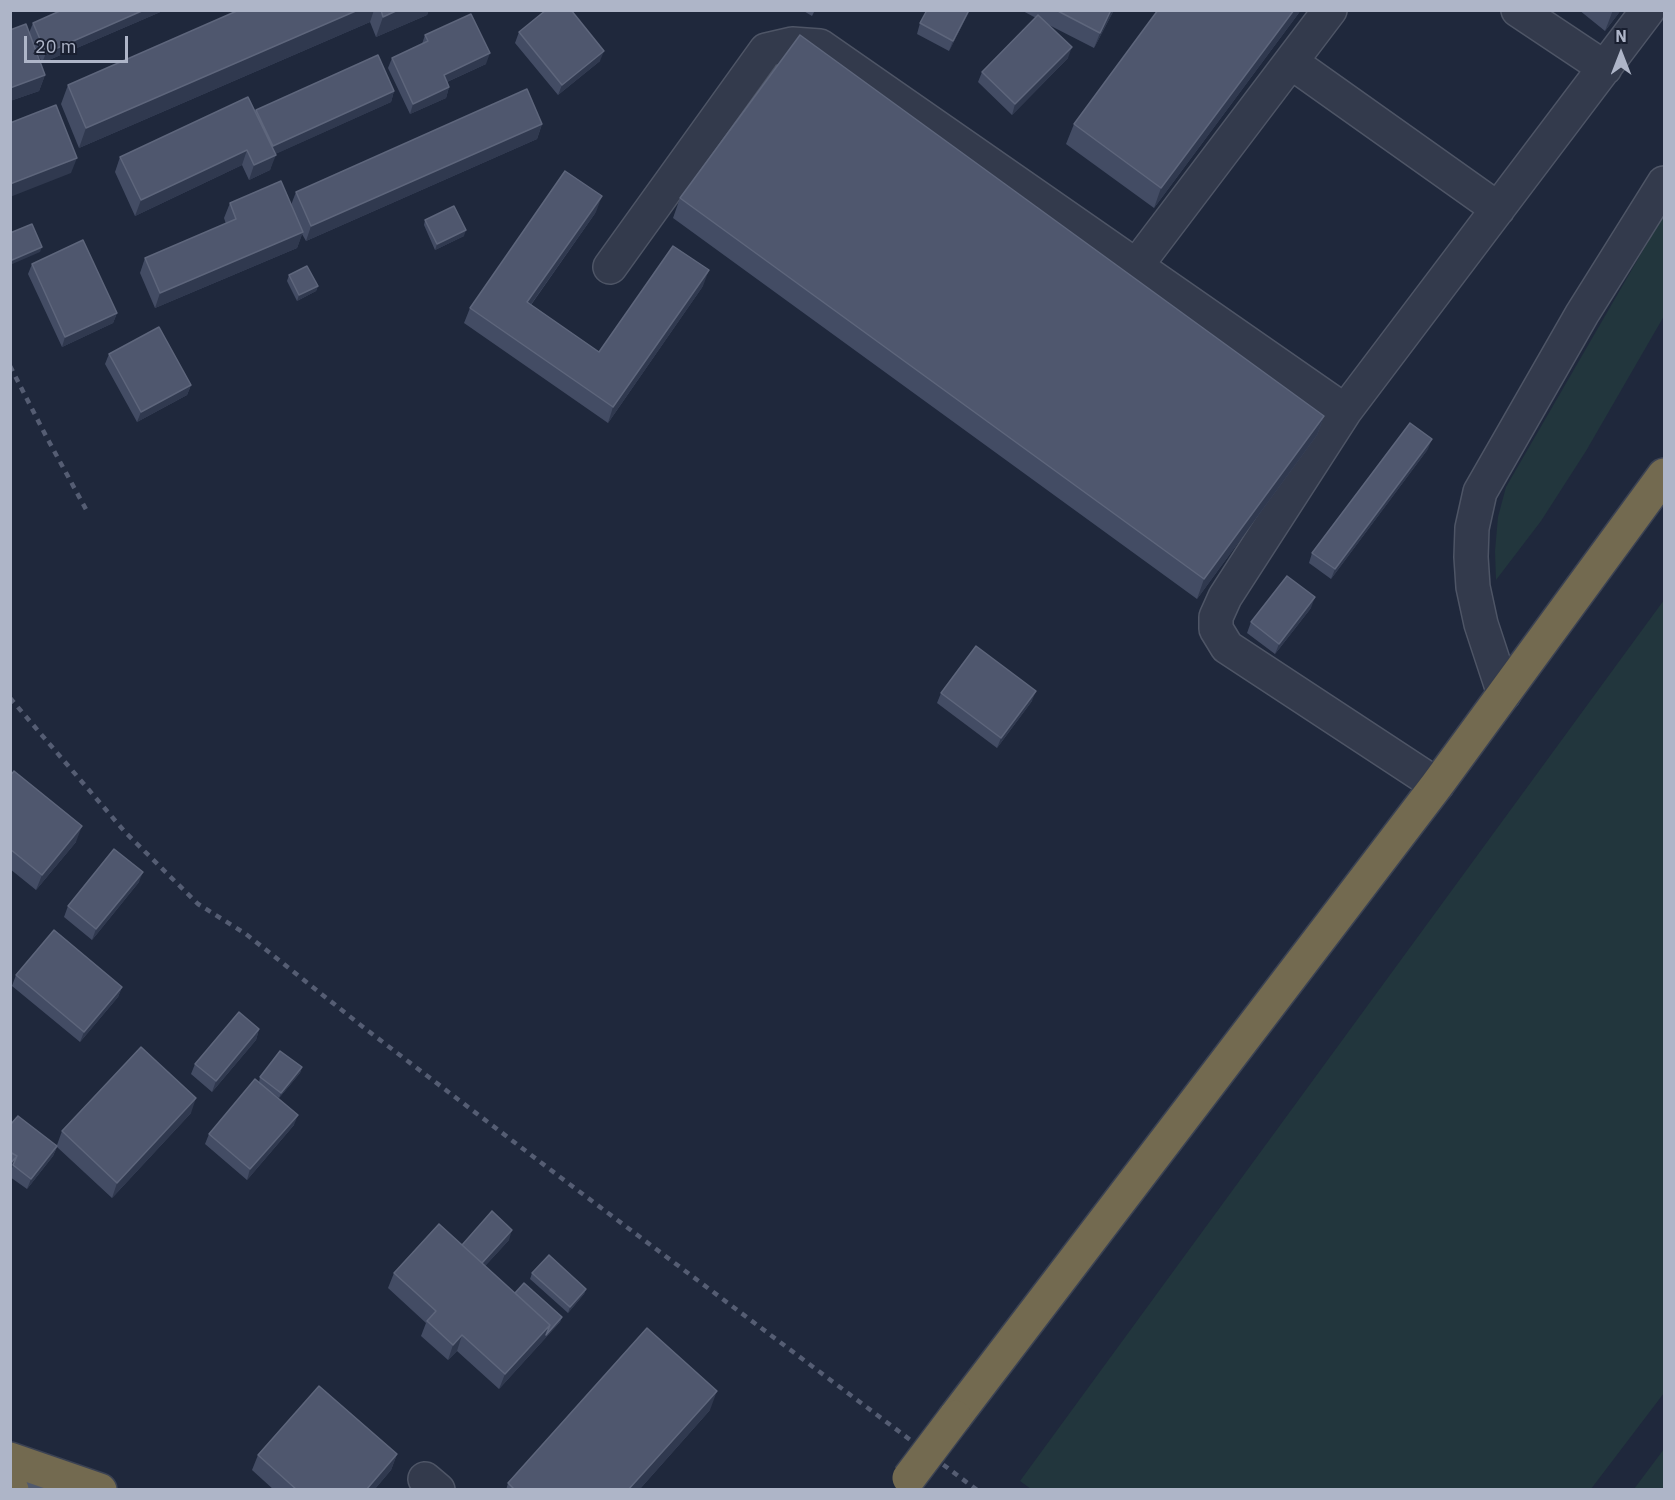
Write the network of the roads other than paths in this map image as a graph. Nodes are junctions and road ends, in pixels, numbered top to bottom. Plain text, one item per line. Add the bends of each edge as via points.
1 (1330, 10) edge
2 (1518, 10) edge
3 (1648, 10) edge
4 (1291, 62) junction
5 (1605, 68) junction
6 (1665, 183) edge
7 (1498, 209) junction
8 (1136, 266) junction
9 (610, 267) dead end
10 (1345, 411) junction
11 (1665, 475) edge
12 (1504, 694) junction
13 (1437, 785) junction
14 (10, 1459) edge
15 (10, 1467) edge
16 (904, 1484) edge
17 (39, 1490) edge
18 (100, 1490) edge

1 - 4 lane
2 - 5 lane
3 - 5 lane
4 - 7 lane
4 - 8 lane
5 - 7 lane
6 - 12 lane via 1582,314 1480,492 1472,528 1473,587
7 - 10 lane
8 - 9 lane via 820,46 792,44 766,50
8 - 10 lane
10 - 13 lane via 1225,597 1216,617 1216,629 1227,647
11 - 12 highway
12 - 13 highway
13 - 16 highway, bridge
14 - 18 highway
15 - 17 main road

